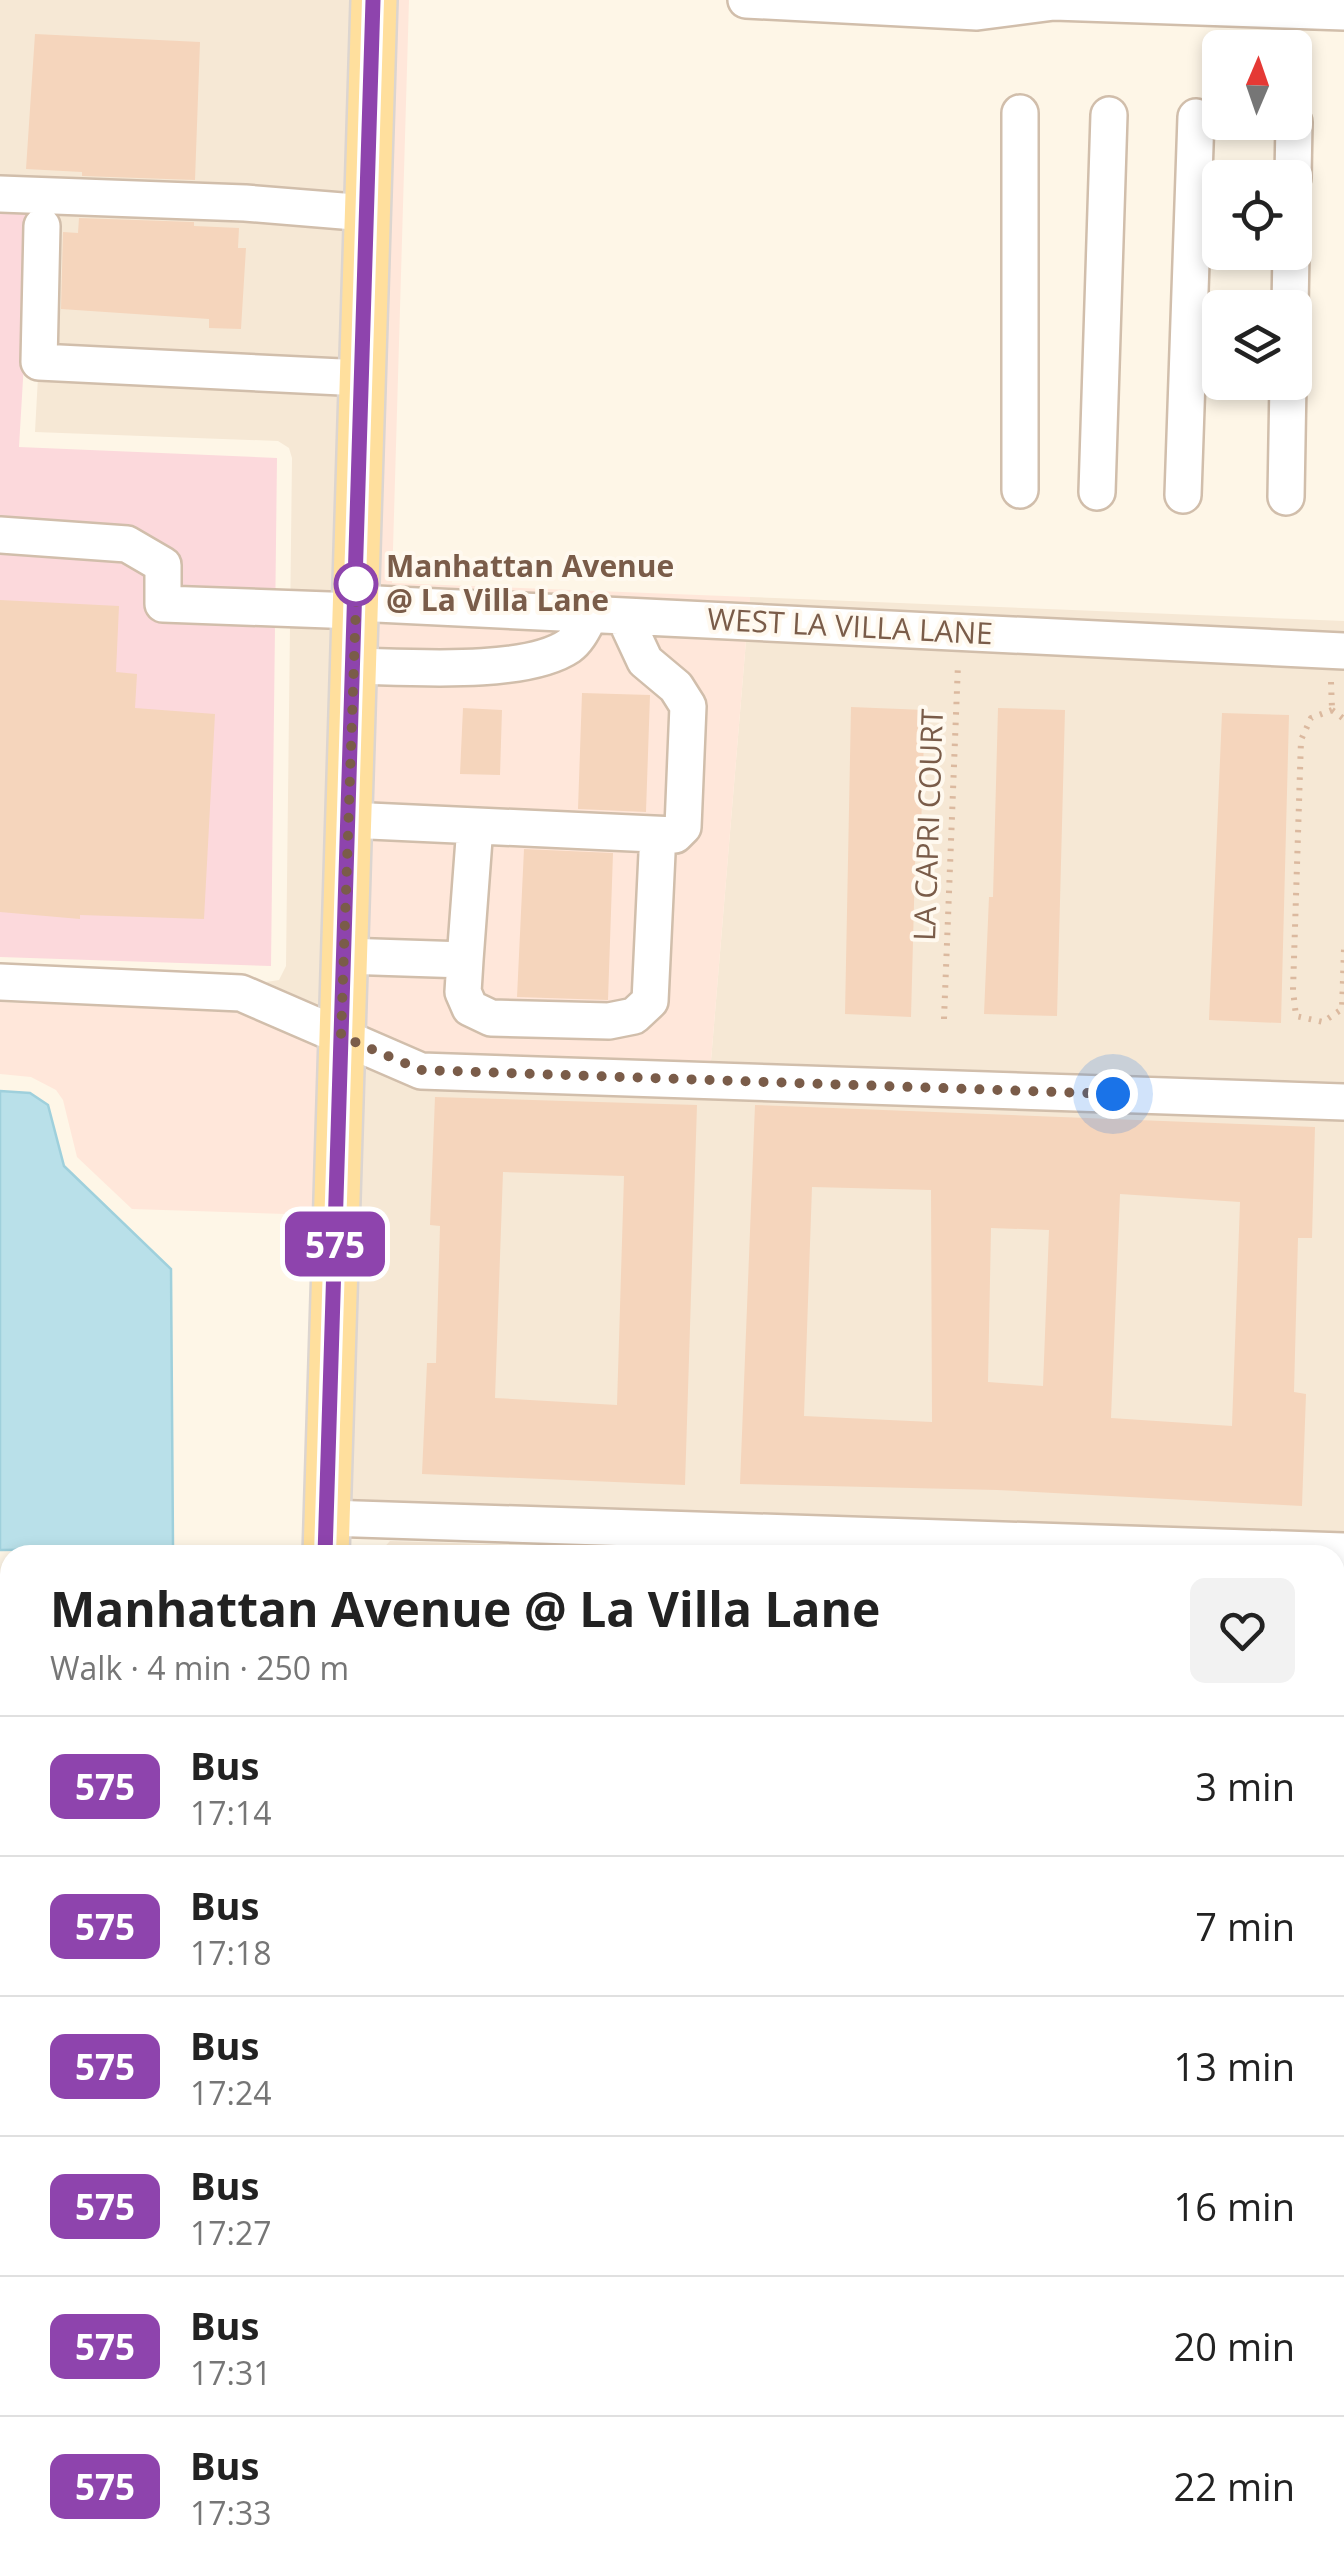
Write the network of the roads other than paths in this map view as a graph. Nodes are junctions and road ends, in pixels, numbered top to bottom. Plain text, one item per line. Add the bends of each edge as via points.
1 (374, 0) edge
2 (746, 0) edge
3 (1054, 1) edge
4 (1344, 12) edge
5 (1020, 113) dead end
6 (1109, 115) dead end
7 (1196, 116) dead end
8 (0, 194) edge
9 (367, 212) junction
10 (42, 226) dead end
11 (362, 378) junction
12 (1288, 400) edge
13 (1020, 490) dead end
14 (1098, 492) dead end
15 (1182, 494) dead end
16 (1286, 497) dead end
17 (0, 535) edge
18 (356, 607) junction
19 (608, 615) junction
20 (1344, 651) edge
21 (354, 666) junction
22 (348, 820) junction
23 (475, 826) junction
24 (656, 852) dead end
25 (344, 956) junction
26 (465, 960) junction
27 (0, 982) edge
28 (341, 1036) junction
29 (1344, 1102) edge
30 (326, 1536) edge
31 (899, 1545) edge

1 - 9 main road
2 - 3 street via 978,12
3 - 4 street
5 - 13 street
6 - 14 street
7 - 15 street
8 - 9 street
9 - 11 main road
10 - 11 street via 39,362
11 - 18 main road
12 - 16 street
17 - 18 street, WEST LA VILLA LANE via 127,544 164,565 163,604
18 - 19 street, WEST LA VILLA LANE
18 - 21 main road
19 - 20 street, WEST LA VILLA LANE
19 - 21 street via 543,660
19 - 23 street via 688,706 683,827 675,835
21 - 22 main road
22 - 23 street
22 - 25 main road
23 - 26 street
24 - 26 street via 650,1001 634,1016 491,1018 470,1008
25 - 26 street
25 - 28 main road
27 - 28 street via 242,992
28 - 29 street via 421,1070
28 - 30 main road
30 - 31 street

